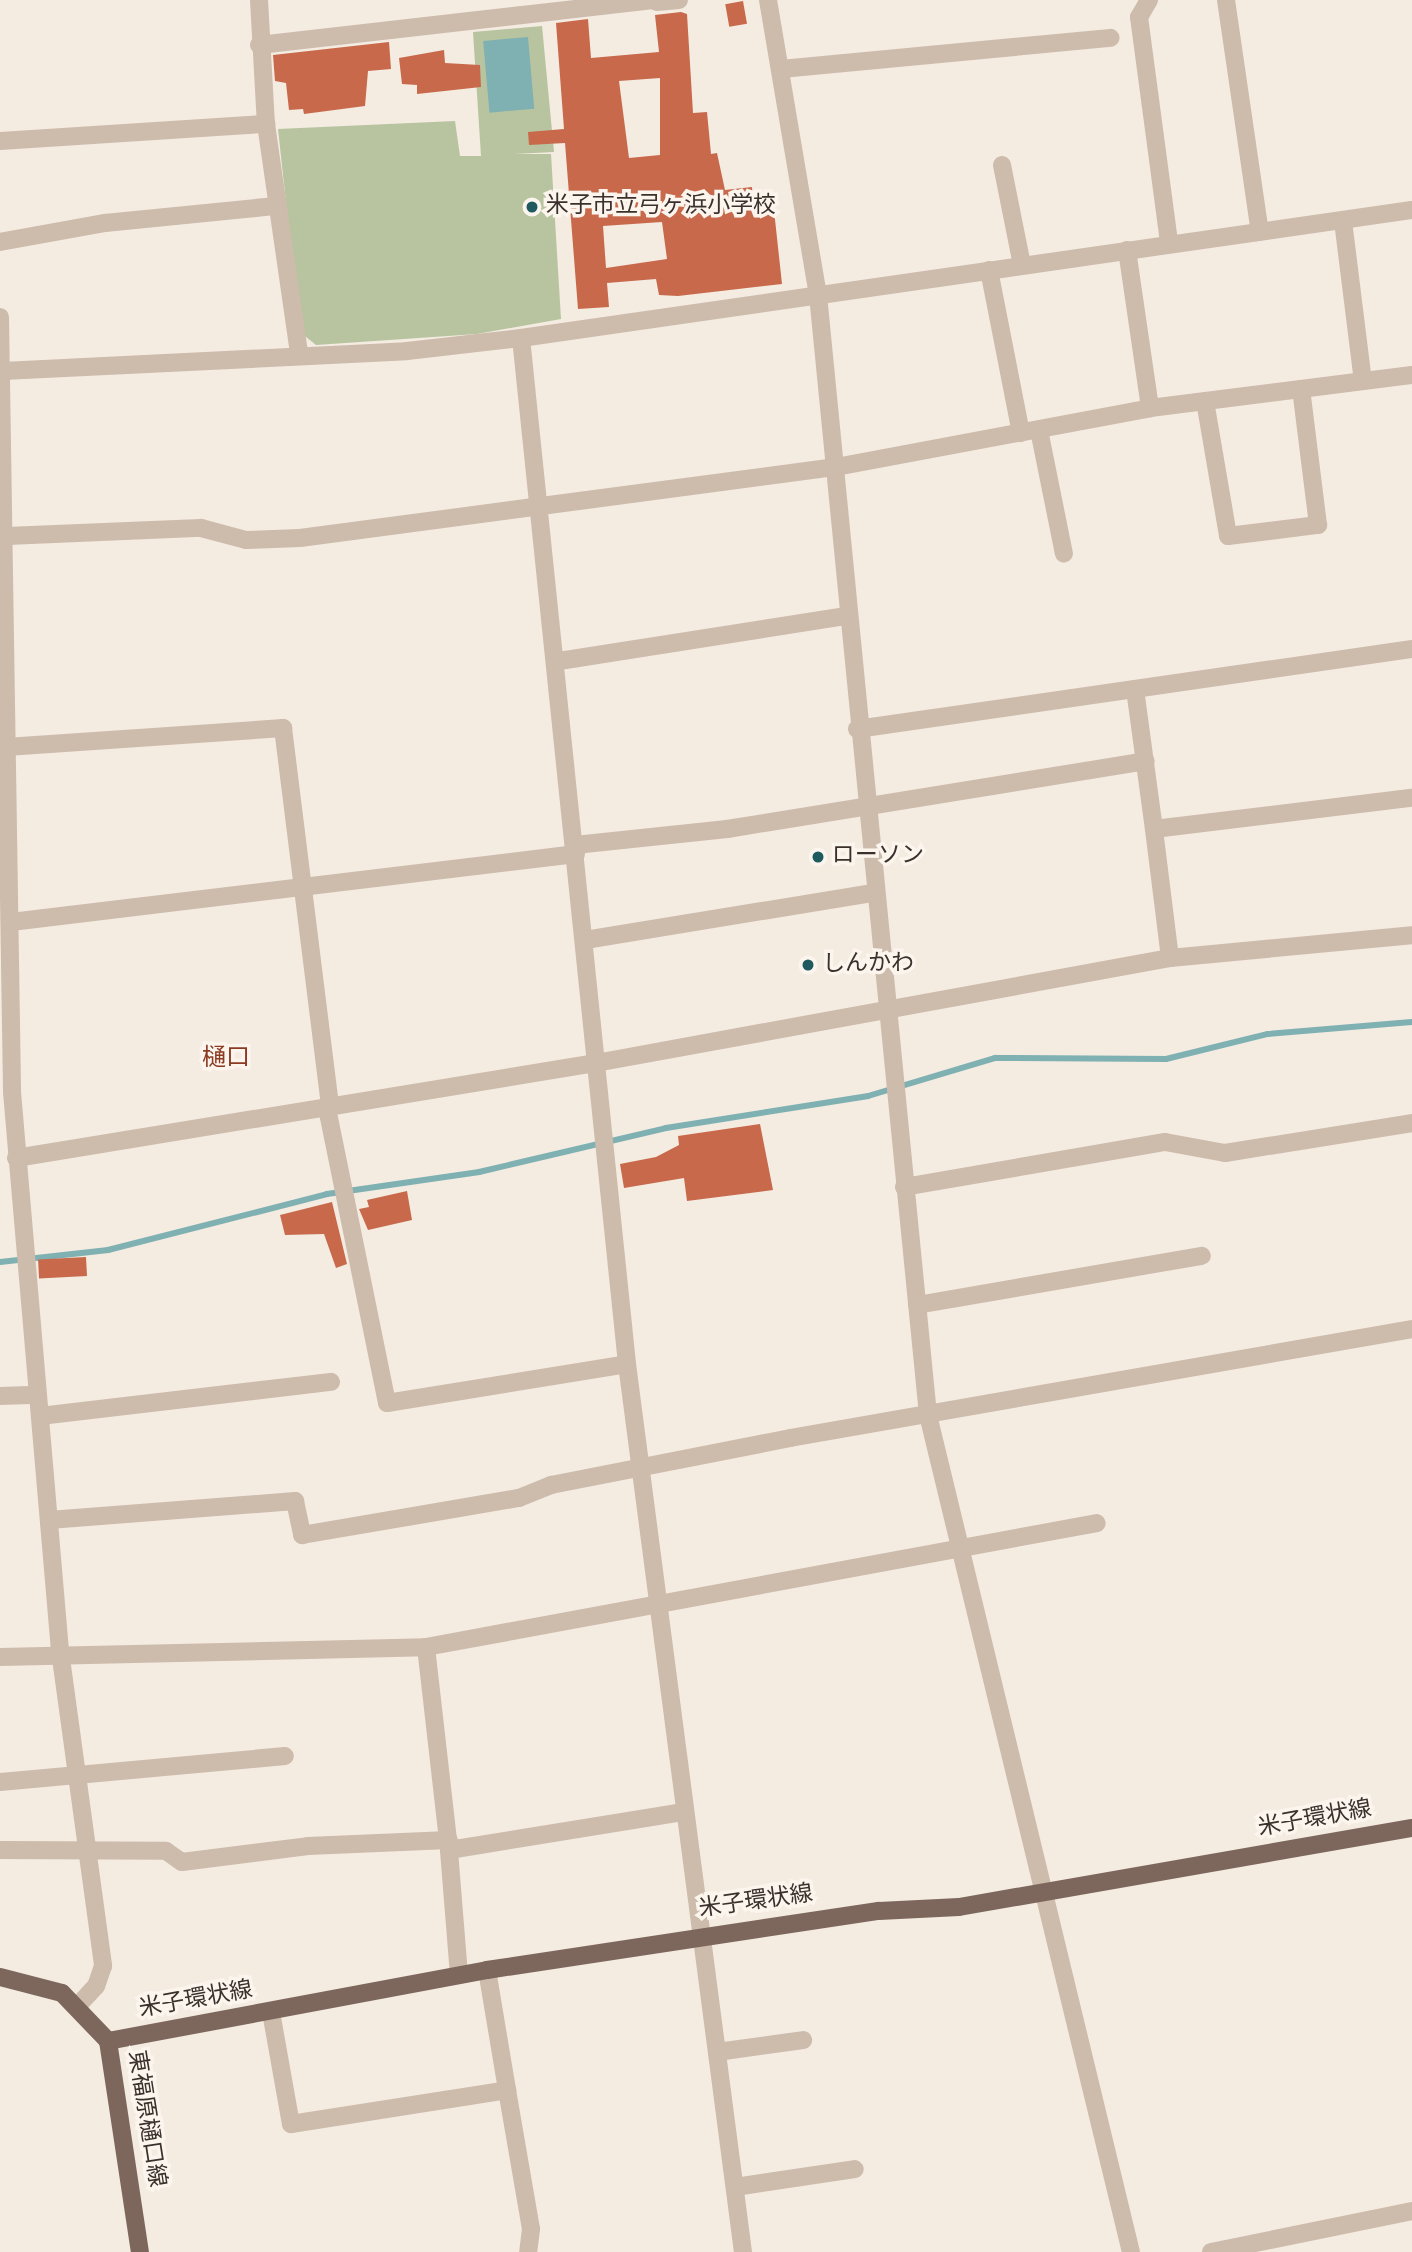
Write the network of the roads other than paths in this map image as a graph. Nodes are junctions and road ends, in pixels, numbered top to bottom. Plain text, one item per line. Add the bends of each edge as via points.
1 (259, 0) edge
2 (679, 0) edge
3 (768, 0) edge
4 (1149, 0) edge
5 (1226, 0) edge
6 (657, 1) edge
7 (1111, 38) dead end
8 (259, 45) junction
9 (780, 69) junction
10 (266, 124) junction
11 (0, 141) edge
12 (1002, 165) dead end
13 (276, 206) junction
14 (1412, 211) edge
15 (1343, 221) junction
16 (1260, 232) junction
17 (0, 242) edge
18 (1169, 243) junction
19 (1127, 250) junction
20 (1022, 265) junction
21 (989, 270) junction
22 (818, 295) junction
23 (0, 317) edge
24 (521, 338) junction
25 (299, 354) junction
26 (3, 371) junction
27 (1412, 375) edge
28 (1363, 381) junction
29 (1301, 389) junction
30 (2, 399) edge
31 (1205, 401) junction
32 (1150, 408) junction
33 (1030, 431) junction
34 (836, 467) junction
35 (539, 509) junction
36 (7, 536) junction
37 (1064, 554) dead end
38 (3, 579) edge
39 (846, 616) junction
40 (1412, 649) edge
41 (559, 661) junction
42 (1135, 689) junction
43 (857, 729) junction
44 (6, 747) junction
45 (1146, 761) junction
46 (1412, 798) edge
47 (865, 807) junction
48 (1154, 829) junction
49 (575, 850) junction
50 (4, 865) edge
51 (303, 890) junction
52 (873, 893) junction
53 (10, 922) junction
54 (1412, 935) edge
55 (585, 940) junction
56 (1170, 958) junction
57 (885, 1008) junction
58 (596, 1063) junction
59 (6, 1092) edge
60 (329, 1108) junction
61 (1412, 1123) edge
62 (16, 1158) junction
63 (904, 1187) junction
64 (1202, 1256) dead end
65 (917, 1305) junction
66 (1412, 1329) edge
67 (627, 1364) junction
68 (331, 1382) dead end
69 (37, 1395) junction
70 (0, 1396) edge
71 (928, 1415) junction
72 (40, 1416) junction
73 (642, 1470) junction
74 (49, 1520) junction
75 (1097, 1523) dead end
76 (959, 1548) junction
77 (660, 1606) junction
78 (426, 1647) junction
79 (60, 1651) junction
80 (0, 1657) edge
81 (285, 1756) dead end
82 (75, 1776) junction
83 (0, 1782) edge
84 (684, 1812) junction
85 (1412, 1828) edge
86 (449, 1845) junction
87 (0, 1850) edge
88 (84, 1850) junction
89 (1045, 1894) junction
90 (702, 1936) junction
91 (487, 1970) junction
92 (459, 1975) junction
93 (0, 1976) edge
94 (78, 2005) junction
95 (271, 2012) junction
96 (803, 2040) dead end
97 (108, 2041) junction
98 (717, 2052) junction
99 (507, 2091) junction
100 (855, 2169) dead end
101 (734, 2188) junction
102 (1412, 2211) edge
103 (140, 2252) edge
104 (528, 2252) edge
105 (743, 2252) edge
106 (1131, 2252) edge
107 (1211, 2252) edge

1 - 8 street
2 - 6 street
3 - 9 street
4 - 18 street via 1139,17
5 - 16 street
6 - 8 street
7 - 9 street
8 - 10 street
9 - 22 street
10 - 11 street
10 - 13 street
12 - 20 street
13 - 17 street via 104,223
13 - 25 street
14 - 15 street
15 - 16 street
15 - 28 street
16 - 18 street
18 - 19 street
19 - 20 street
19 - 32 street
20 - 21 street
21 - 22 street
21 - 33 street
22 - 24 street
22 - 34 street
23 - 26 street
24 - 25 street
24 - 35 street
25 - 26 street
26 - 30 street
27 - 28 street
28 - 29 street
29 - 31 street
29 - 31 street via 1318,525 1228,536
30 - 36 street
31 - 32 street
32 - 33 street
33 - 34 street
33 - 37 street
34 - 35 street
34 - 39 street
35 - 36 street via 287,539 246,540 201,528
35 - 41 street
36 - 38 street
38 - 44 street
39 - 41 street
39 - 43 street
40 - 42 street
41 - 49 street
42 - 43 street
42 - 45 street
43 - 47 street
44 - 50 street
44 - 51 street via 283,728
45 - 47 street
45 - 48 street
46 - 48 street
47 - 49 street
47 - 52 street
48 - 56 street
49 - 51 street
49 - 55 street
50 - 53 street
51 - 53 street
51 - 60 street
52 - 55 street
52 - 57 street
53 - 59 street
54 - 56 street
55 - 58 street
56 - 57 street
57 - 58 street
57 - 63 street
58 - 60 street
58 - 67 street
59 - 62 street
60 - 62 street
60 - 67 street via 387,1403
61 - 63 street via 1225,1153 1165,1142
62 - 69 street
63 - 65 street
64 - 65 street
65 - 71 street
66 - 71 street
67 - 73 street
68 - 72 street
69 - 70 street
69 - 72 street
71 - 73 street
71 - 76 street
72 - 74 street
73 - 74 street via 302,1535 295,1501
73 - 77 street
74 - 79 street
75 - 76 street
76 - 77 street
76 - 89 street
77 - 78 street
77 - 84 street
78 - 79 street
78 - 86 street
79 - 80 street
79 - 82 street
81 - 82 street
82 - 83 street
82 - 88 street
84 - 86 street
84 - 90 street
85 - 89 main road, 米子環状線
86 - 88 street via 308,1846 182,1862 166,1851
86 - 92 street
87 - 88 street
88 - 94 street via 103,1966 96,1986
89 - 90 main road, 米子環状線
89 - 106 street
90 - 91 main road, 米子環状線
90 - 98 street
91 - 92 main road, 米子環状線
91 - 99 street
92 - 95 main road, 米子環状線
93 - 94 main road, 東福原樋口線 via 43,1983
94 - 97 main road, 東福原樋口線
95 - 97 main road, 米子環状線
95 - 99 street via 291,2124
96 - 98 street
97 - 103 main road, 東福原樋口線
98 - 101 street
99 - 104 street via 531,2229
100 - 101 street
101 - 105 street
102 - 107 street

